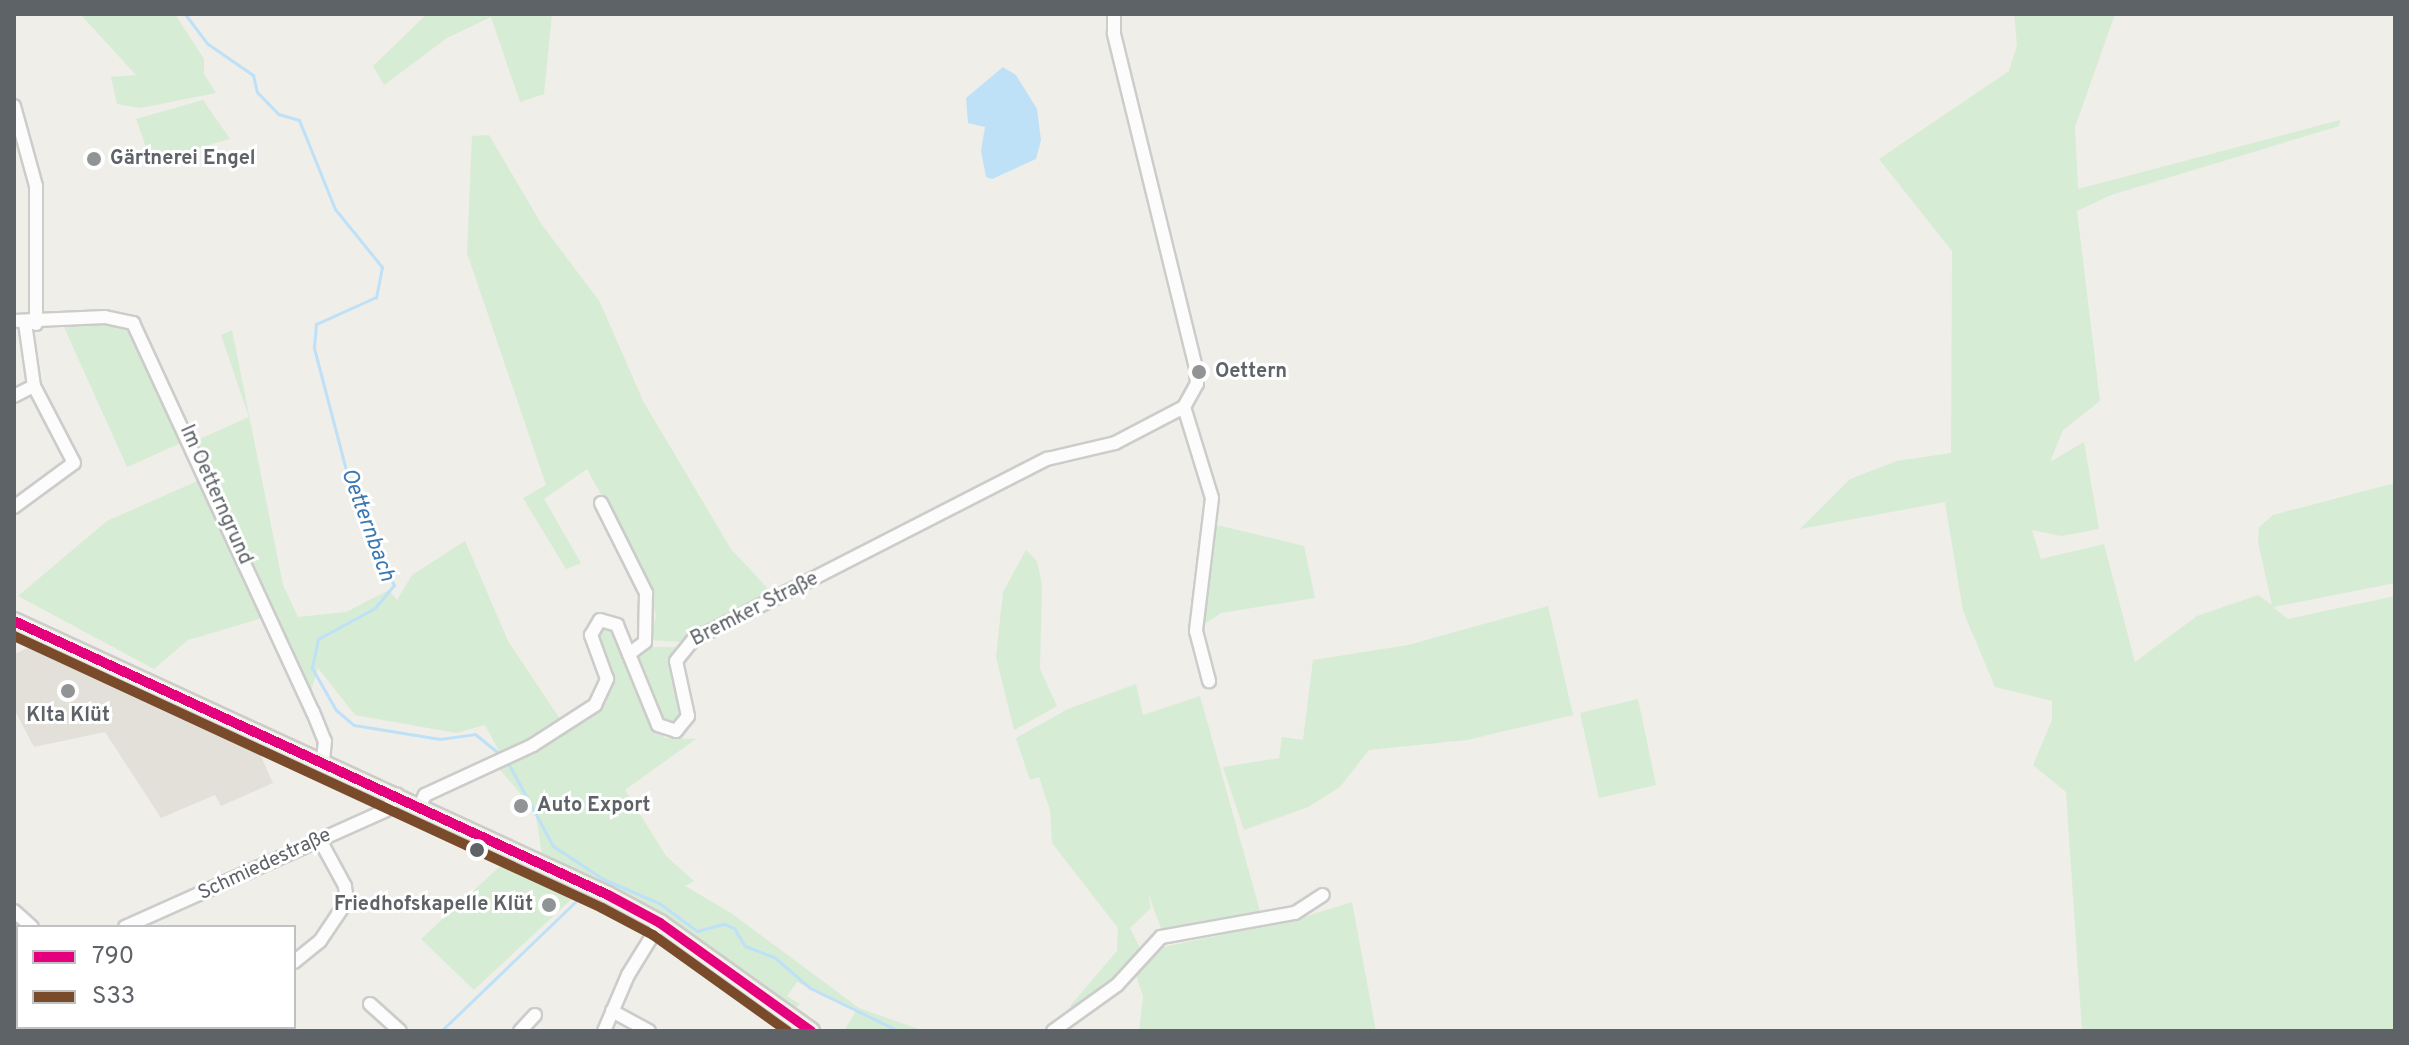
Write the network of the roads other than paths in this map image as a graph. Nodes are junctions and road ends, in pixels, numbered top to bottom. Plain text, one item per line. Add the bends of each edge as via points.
1 (1114, 14) edge
2 (14, 106) edge
3 (25, 323) edge
4 (34, 386) junction
5 (14, 396) edge
6 (1184, 407) junction
7 (601, 503) dead end
8 (14, 507) edge
9 (14, 621) edge
10 (629, 654) junction
11 (1209, 681) dead end
12 (323, 761) junction
13 (397, 795) junction
14 (420, 806) junction
15 (320, 840) junction
16 (1323, 895) dead end
17 (14, 911) edge
18 (660, 923) junction
19 (30, 925) edge
20 (129, 925) edge
21 (296, 960) edge
22 (370, 1004) dead end
23 (612, 1011) junction
24 (400, 1031) edge
25 (604, 1031) edge
26 (649, 1031) edge
27 (811, 1031) edge
28 (1053, 1031) edge

1 - 6 street via 1114,33 1196,368 1197,384
2 - 3 street via 36,186
3 - 4 street
3 - 12 street, Im Oetterngrund via 105,317 133,323 313,712 325,741
4 - 5 street
4 - 8 street via 74,463
6 - 10 street, Bremker Straße via 1115,443 1047,459 693,640 676,661 688,716 676,731 658,725
6 - 11 street via 1212,498 1196,631
7 - 10 street via 646,593 645,642
9 - 12 main road
10 - 14 street, Bremker Straße via 615,623 597,622 591,635 607,679 601,697 579,719 425,795
12 - 13 main road
13 - 14 main road
13 - 15 street, Schmiedestraße via 386,810
14 - 18 main road
15 - 20 street, Schmiedestraße
15 - 21 street via 345,886 347,901 320,941
16 - 28 street via 1295,913 1161,937 1117,985
17 - 19 street
18 - 23 street
18 - 27 main road
22 - 24 street
23 - 25 street
23 - 26 street

